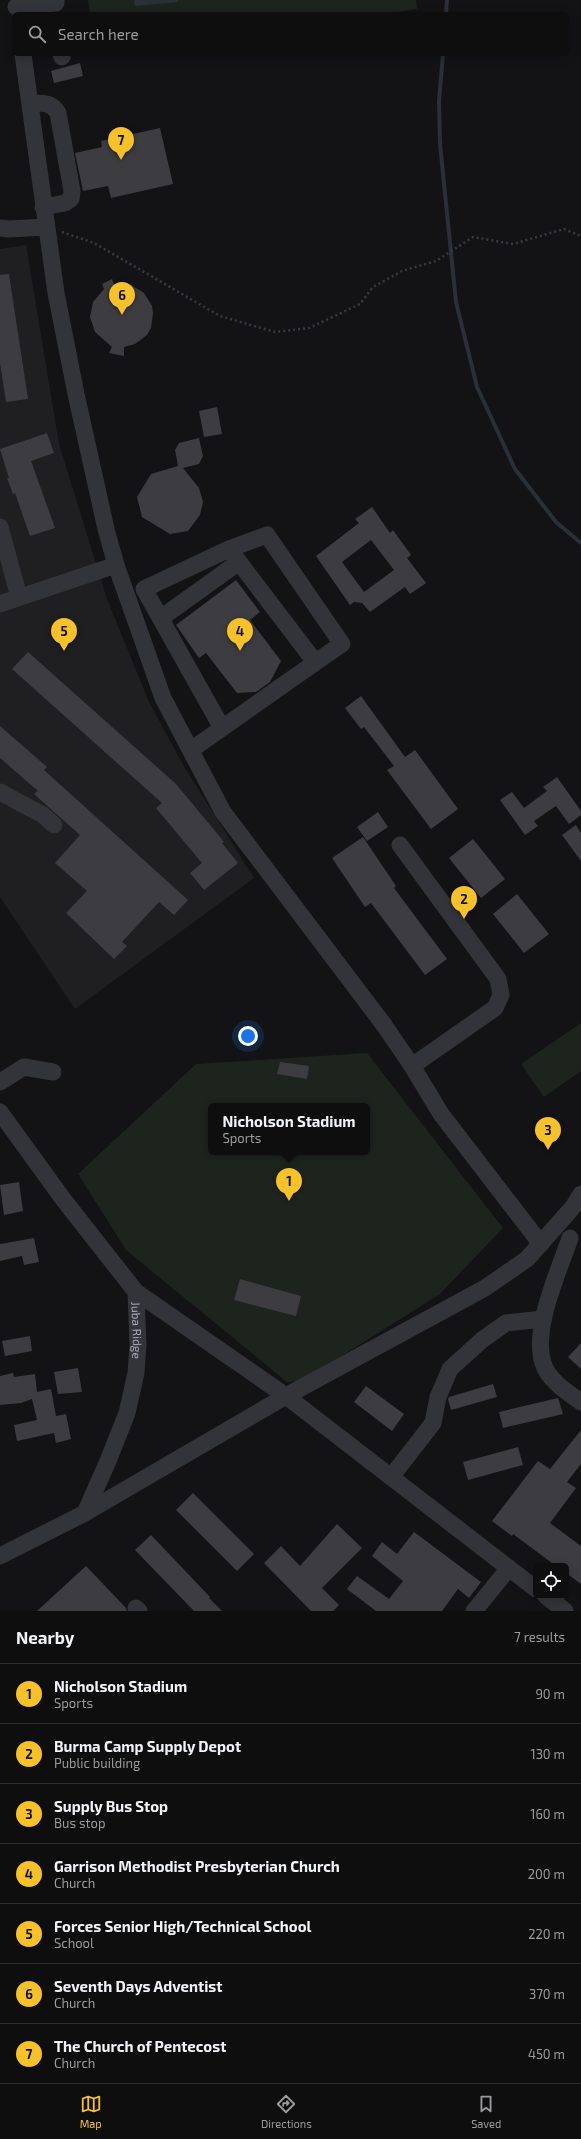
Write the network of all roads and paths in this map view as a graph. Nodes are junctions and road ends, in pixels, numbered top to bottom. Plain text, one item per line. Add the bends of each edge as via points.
1 (56, 6) edge
2 (16, 7) edge
3 (23, 56) edge
4 (31, 103) junction
5 (43, 207) junction
6 (46, 227) junction
7 (0, 228) edge
8 (581, 236) edge
9 (0, 527) edge
10 (229, 549) junction
11 (239, 562) junction
12 (116, 565) junction
13 (19, 597) junction
14 (0, 604) edge
15 (161, 618) junction
16 (315, 662) junction
17 (222, 728) junction
18 (191, 750) junction
19 (0, 792) edge
20 (54, 826) dead end
21 (400, 844) dead end
22 (412, 1066) junction
23 (53, 1072) dead end
24 (0, 1082) edge
25 (0, 1112) edge
26 (581, 1194) edge
27 (558, 1225) junction
28 (576, 1243) edge
29 (541, 1244) junction
30 (136, 1292) junction
31 (543, 1319) junction
32 (286, 1396) junction
33 (581, 1402) edge
34 (391, 1477) junction
35 (85, 1513) junction
36 (0, 1556) edge
37 (509, 1568) junction
38 (533, 1586) edge
39 (550, 1599) edge
40 (474, 1611) edge
41 (565, 1611) edge

1 - 2 street
3 - 4 street
4 - 5 street
4 - 5 street via 48,103 58,113 72,191 71,199 65,203
5 - 6 street
6 - 7 street
6 - 8 path via 94,244 220,316 275,332 309,328 360,304 373,287 402,271 436,261 473,237 513,244 564,229
6 - 12 street via 76,394
9 - 13 street
10 - 11 street
10 - 15 street via 144,589
10 - 16 street via 267,534 342,644
11 - 15 street
11 - 16 street
12 - 13 street
12 - 18 street via 163,698
13 - 14 street
15 - 17 street
16 - 17 street
17 - 18 street
18 - 22 street via 223,812 332,954
19 - 20 street via 43,814
21 - 22 street via 498,979 501,995 495,1008
22 - 29 street via 441,1114
23 - 24 street via 24,1067
25 - 30 street, Juba Ridge via 63,1199
26 - 27 street
27 - 28 street
27 - 29 street
28 - 31 street
29 - 32 street via 527,1259 485,1288
30 - 32 street
30 - 35 street, Juba Ridge via 136,1373 127,1413
31 - 33 street via 540,1338 543,1363 554,1381
31 - 34 street via 506,1323 482,1340 450,1369 438,1397 433,1423
32 - 34 street
32 - 35 street
34 - 37 street
35 - 36 street
37 - 38 street
37 - 40 street
39 - 41 street

